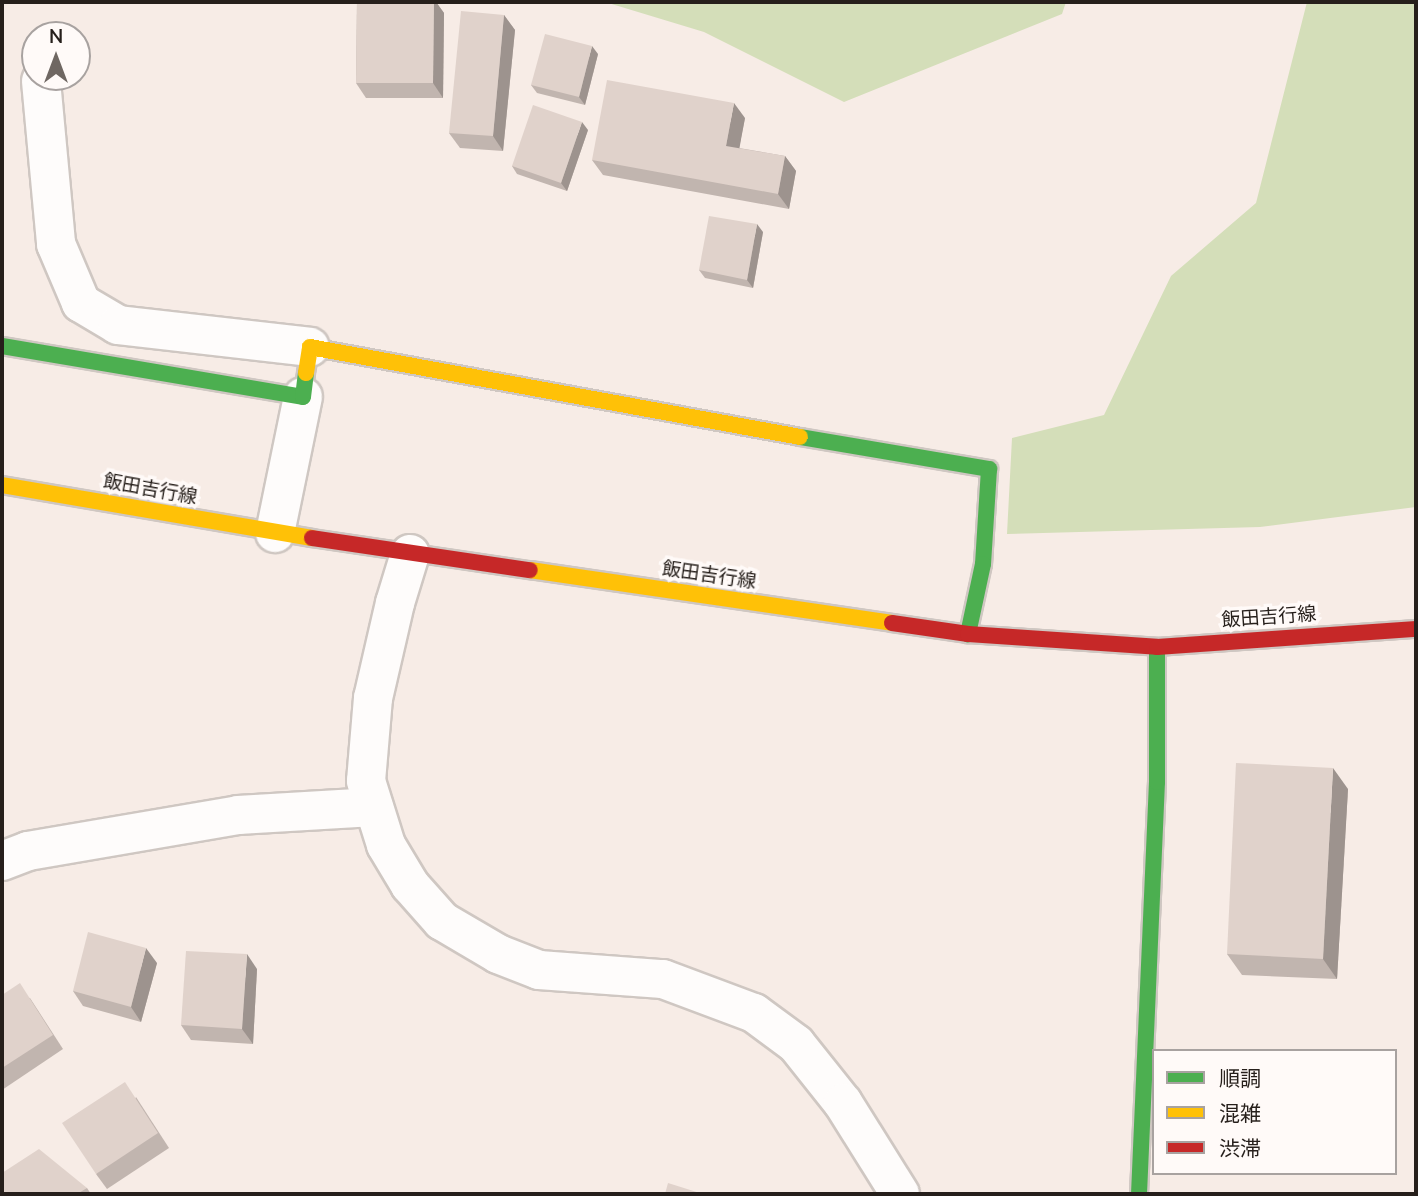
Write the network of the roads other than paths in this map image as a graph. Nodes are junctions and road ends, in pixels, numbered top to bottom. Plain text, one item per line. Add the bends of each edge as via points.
1 (42, 91) edge
2 (2, 346) edge
3 (310, 348) junction
4 (303, 397) junction
5 (2, 485) edge
6 (275, 533) junction
7 (410, 554) junction
8 (1416, 629) edge
9 (968, 634) junction
10 (1157, 647) junction
11 (374, 807) junction
12 (2, 861) edge
13 (900, 1194) edge
14 (1139, 1194) edge

1 - 3 street via 56,244 81,303 118,325
2 - 4 street
3 - 4 street
3 - 9 street via 989,469 983,564
4 - 6 street
5 - 6 street, 飯田吉行線
6 - 7 street, 飯田吉行線
7 - 9 street, 飯田吉行線
7 - 11 street via 373,698 366,781
8 - 10 street, 飯田吉行線
9 - 10 street, 飯田吉行線
10 - 14 street via 1157,782
11 - 12 street via 238,816 28,850
11 - 13 street via 386,845 410,885 442,921 498,954 539,970 663,979 754,1013 804,1054 843,1102

